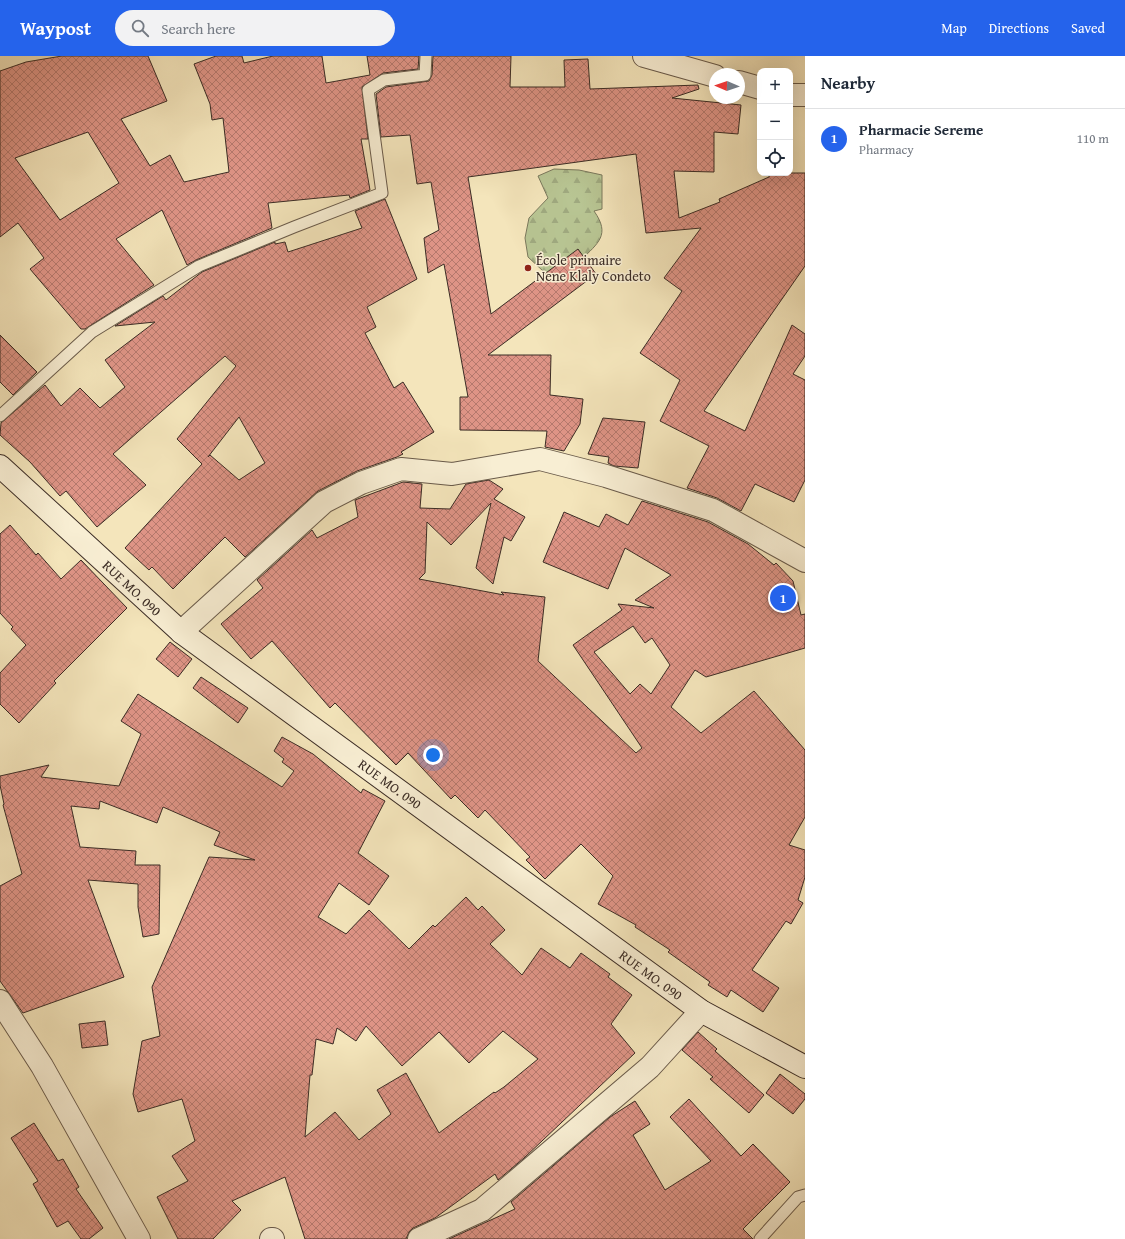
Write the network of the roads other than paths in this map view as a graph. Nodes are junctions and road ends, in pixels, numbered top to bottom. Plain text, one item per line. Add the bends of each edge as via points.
1 (426, 56) edge
2 (644, 56) edge
3 (709, 74) edge
4 (745, 84) edge
5 (757, 87) edge
6 (793, 95) edge
7 (805, 95) edge
8 (0, 416) edge
9 (0, 466) edge
10 (805, 561) edge
11 (181, 632) junction
12 (0, 1001) edge
13 (701, 1011) junction
14 (805, 1068) edge
15 (805, 1195) edge
16 (139, 1239) edge
17 (419, 1239) edge
18 (760, 1239) edge

1 - 8 lane via 425,75 384,80 368,90 382,193 199,266 92,332
2 - 3 street
4 - 5 street
6 - 7 street
9 - 11 street, RUE MO. 090
10 - 11 street via 713,510 606,476 540,459 452,474 401,469 361,483 324,502
11 - 13 street, RUE MO. 090
12 - 16 street via 42,1066
13 - 14 street, RUE MO. 090
13 - 17 street via 650,1067 482,1210
15 - 18 lane via 798,1197

